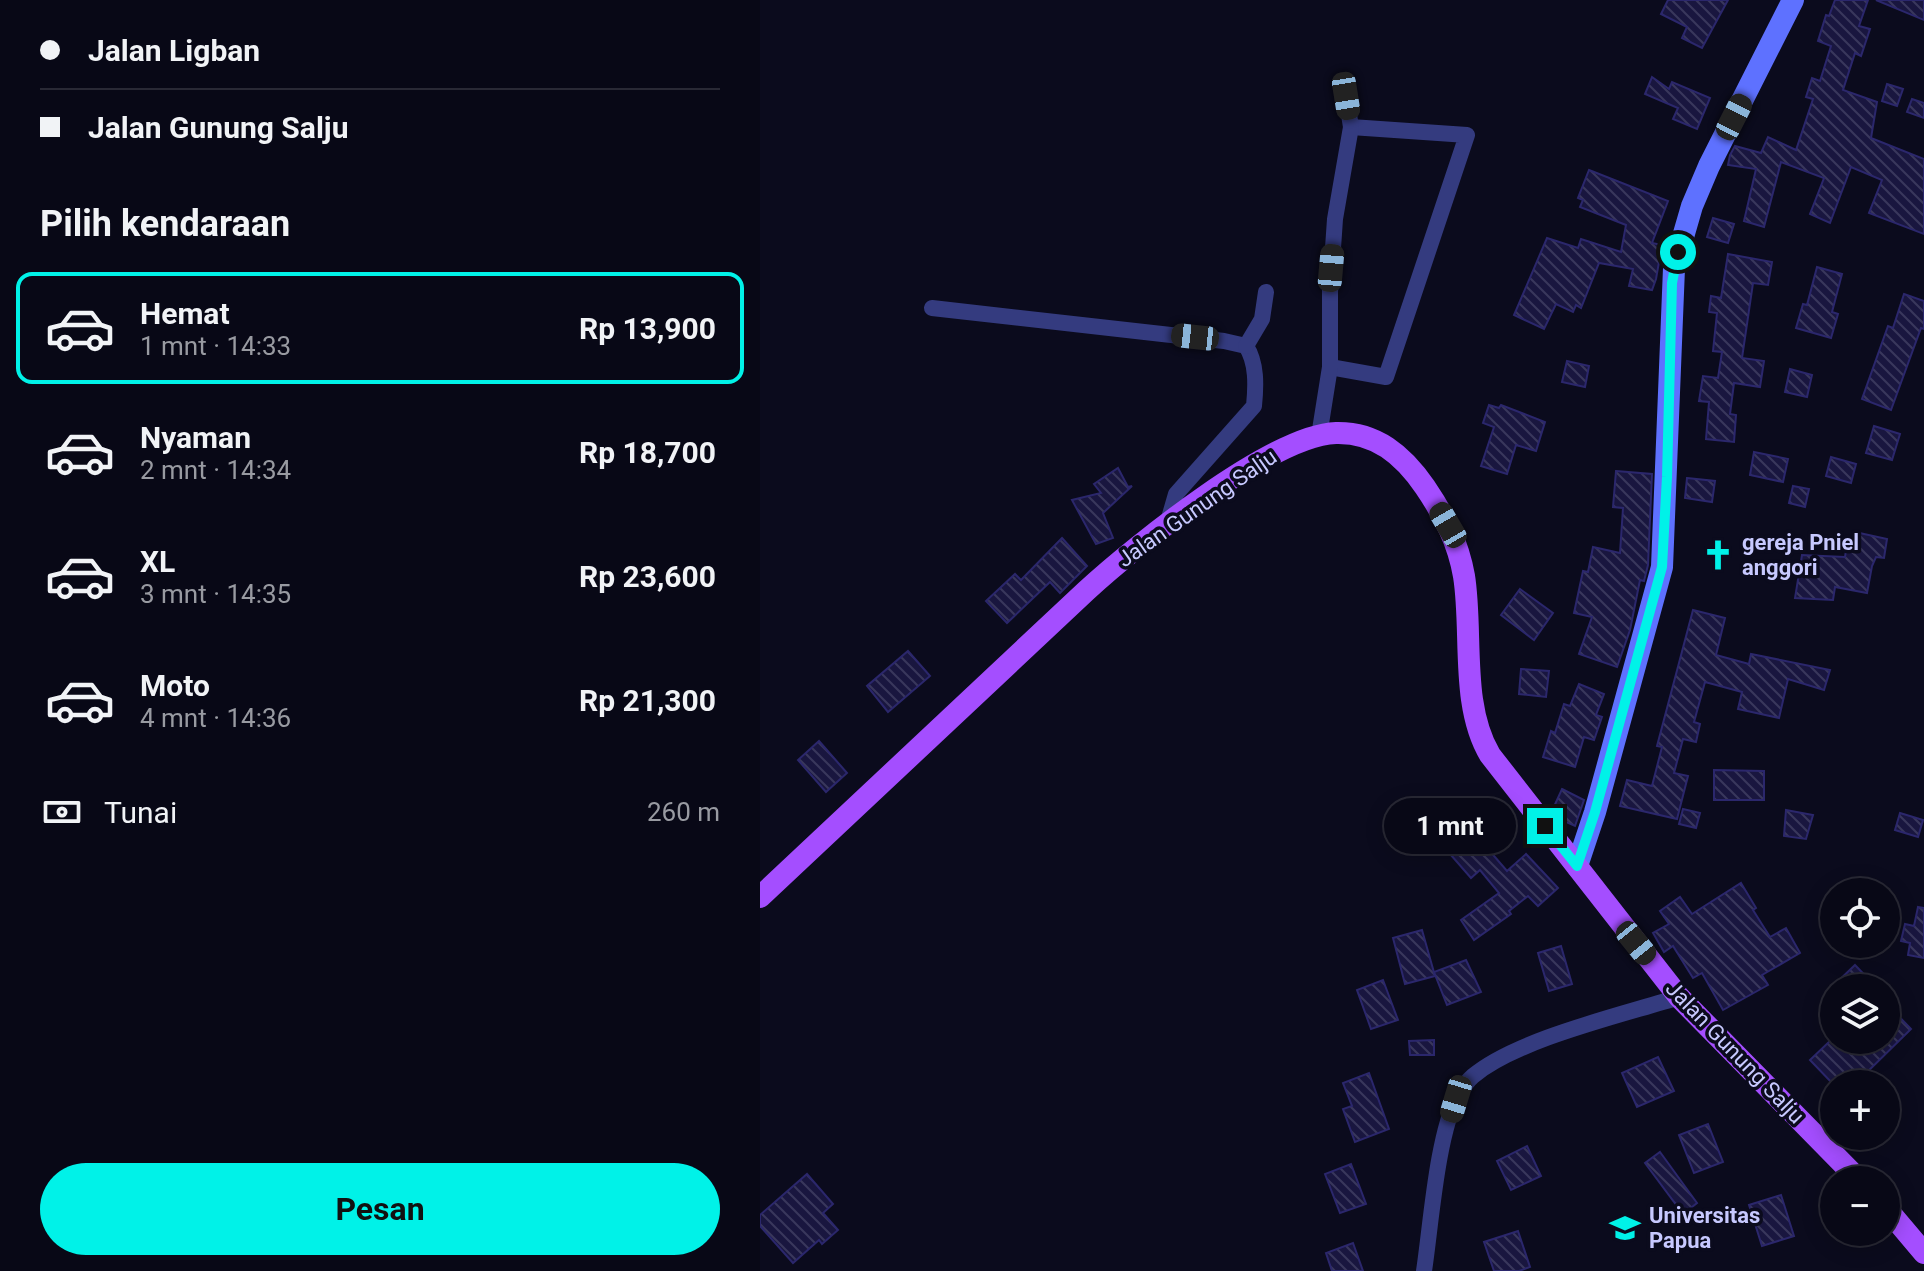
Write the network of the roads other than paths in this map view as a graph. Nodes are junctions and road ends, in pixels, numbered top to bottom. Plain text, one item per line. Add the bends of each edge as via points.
1 (1793, 0) edge
2 (1346, 96) dead end
3 (1351, 127) junction
4 (1266, 292) dead end
5 (932, 308) dead end
6 (1246, 346) junction
7 (1330, 367) junction
8 (1319, 436) junction
9 (1167, 525) junction
10 (1577, 866) junction
11 (760, 897) edge
12 (1679, 997) junction
13 (1845, 1166) edge
14 (1900, 1225) edge
15 (1924, 1253) edge
16 (1424, 1271) edge

1 - 10 main road via 1709,166 1674,268 1662,567
2 - 3 street
3 - 7 street via 1335,219
3 - 7 street via 1467,135 1386,377
4 - 6 street via 1262,319
5 - 6 street
6 - 9 street via 1254,368 1254,406 1176,494
7 - 8 street
8 - 9 main road, Jalan Gunung Salju via 1273,454
8 - 10 main road, Jalan Gunung Salju via 1346,433 1384,444 1416,474 1439,510 1456,543 1463,574 1480,736 1497,766
9 - 11 main road, Jalan Gunung Salju via 1086,591
10 - 12 main road, Jalan Gunung Salju
12 - 13 main road, Jalan Gunung Salju
12 - 16 street via 1535,1043 1470,1078 1456,1099 1444,1140
14 - 15 main road

